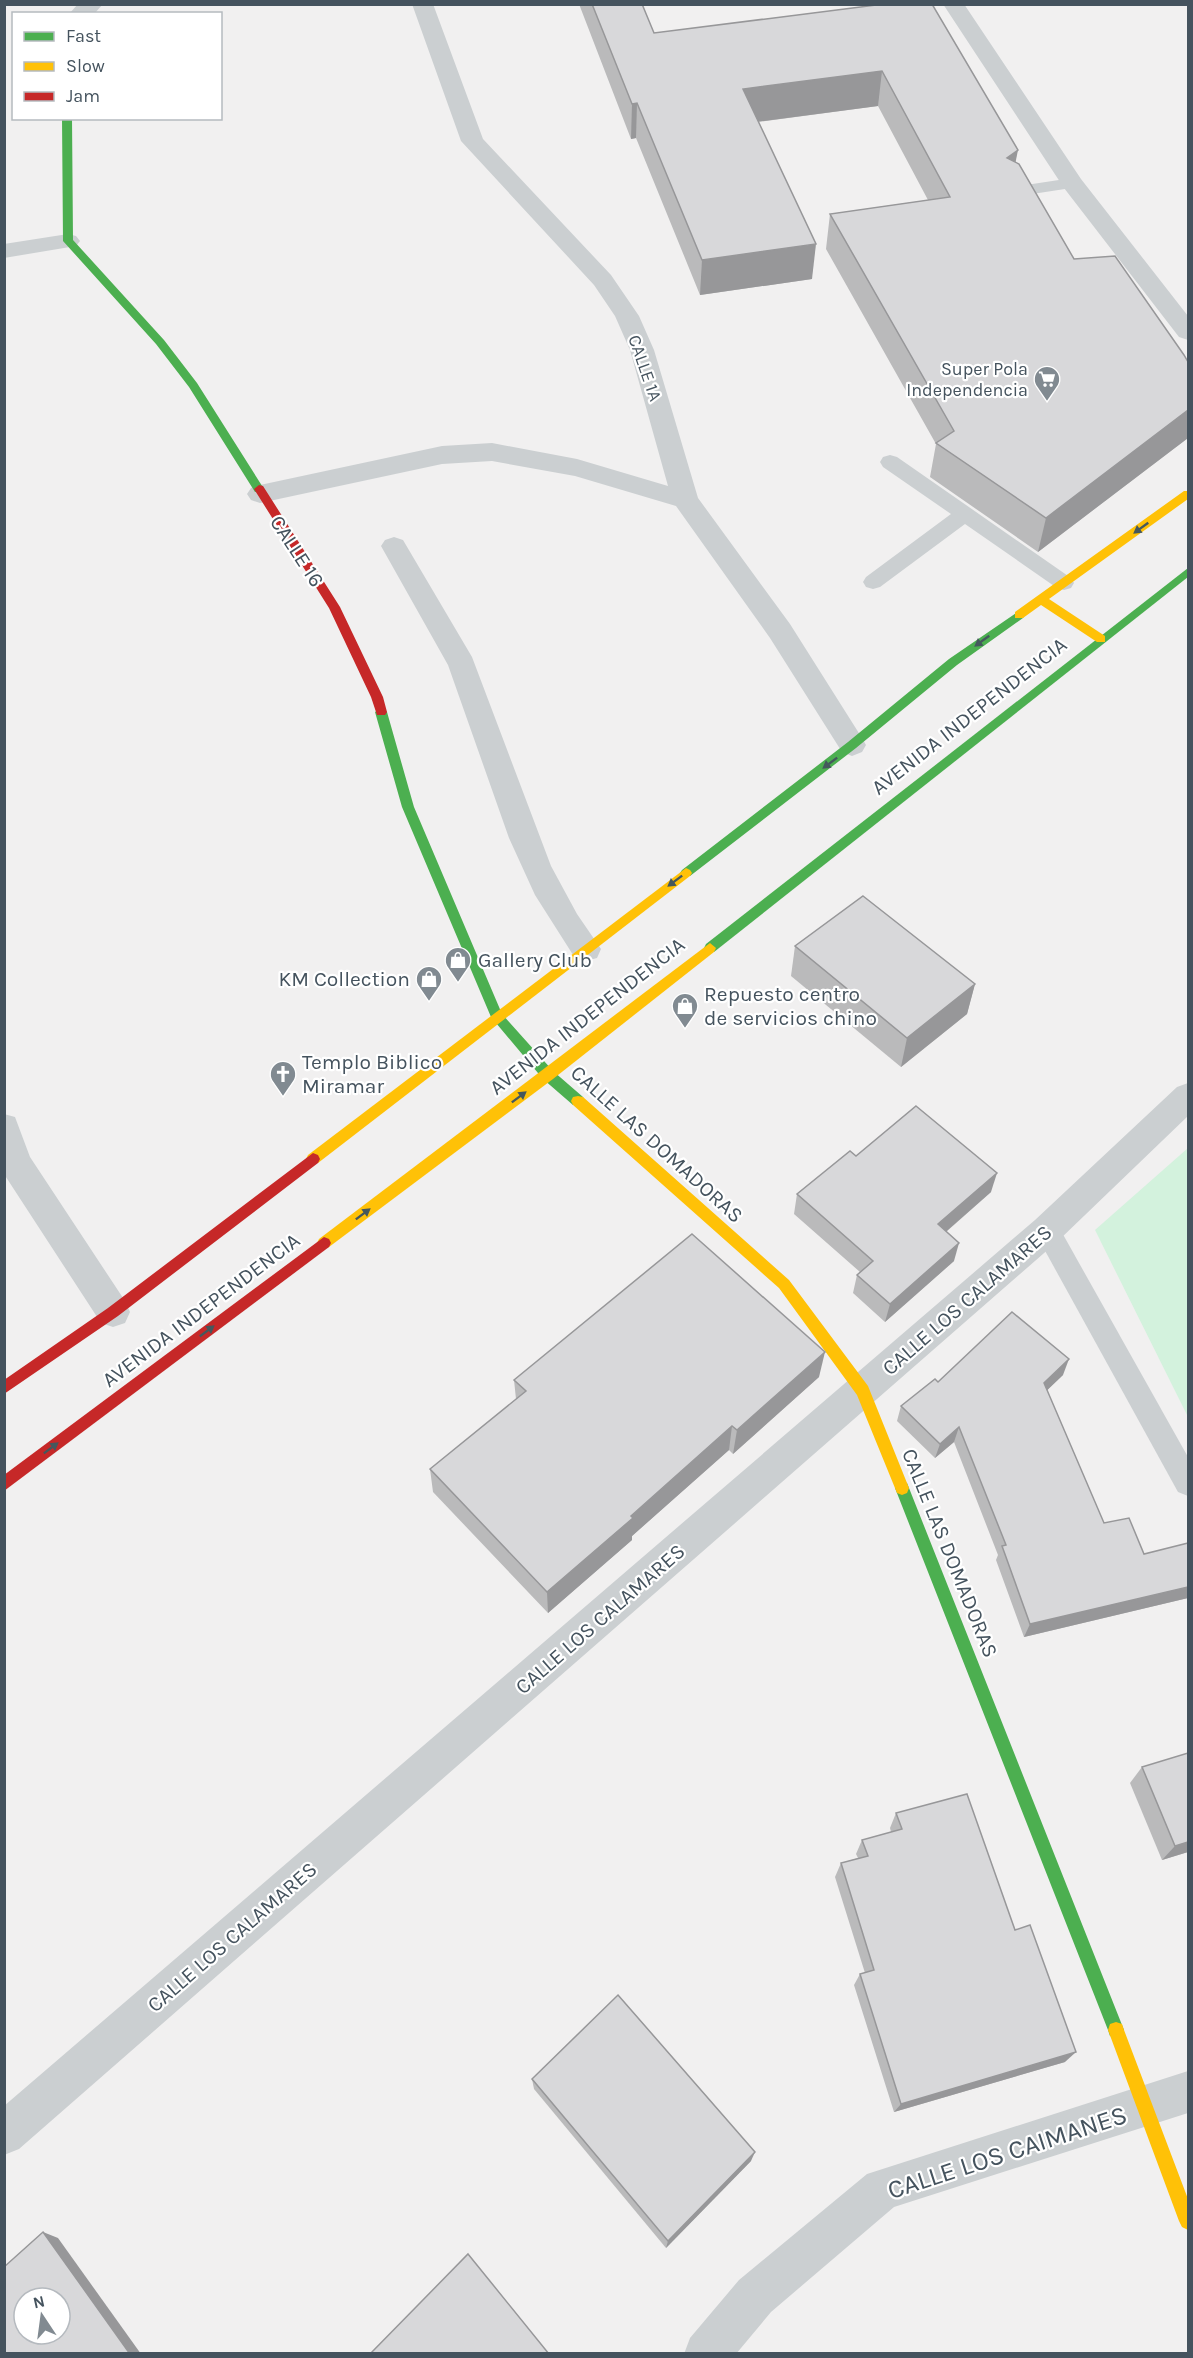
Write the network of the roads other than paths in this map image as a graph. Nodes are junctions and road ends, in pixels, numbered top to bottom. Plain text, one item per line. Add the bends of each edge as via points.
1 (422, 4) edge
2 (953, 4) edge
3 (67, 120) edge
4 (1072, 183) junction
5 (1012, 192) edge
6 (68, 241) junction
7 (4, 251) edge
8 (1188, 332) edge
9 (890, 462) dead end
10 (260, 494) junction
11 (1188, 494) edge
12 (685, 500) junction
13 (963, 515) junction
14 (394, 546) dead end
15 (1188, 572) edge
16 (873, 582) dead end
17 (1064, 583) junction
18 (1041, 599) junction
19 (1101, 639) junction
20 (852, 745) junction
21 (586, 949) junction
22 (497, 1017) junction
23 (548, 1075) junction
24 (1188, 1096) edge
25 (4, 1127) edge
26 (1047, 1230) junction
27 (112, 1312) junction
28 (4, 1388) edge
29 (863, 1391) junction
30 (1188, 1483) edge
31 (4, 1484) edge
32 (1188, 2092) edge
33 (1146, 2106) junction
34 (4, 2134) edge
35 (1188, 2221) edge
36 (706, 2354) edge

1 - 12 street, CALLE 1A via 472,141 603,280 627,316 642,350
2 - 4 street
3 - 6 main road
4 - 5 lane
4 - 8 street
6 - 7 street
6 - 10 main road, CALLE 16 via 187,376
9 - 13 lane
10 - 12 street via 442,455 492,452 577,468
10 - 22 main road, CALLE 16 via 334,608 377,697 408,807
11 -> 17 main road
12 - 20 street, CALLE 1A via 780,630
13 - 16 lane
13 - 17 lane
14 - 21 street via 454,650 545,889 562,920
15 - 19 main road, AVENIDA INDEPENDENCIA
17 - 18 main road
18 - 19 main road
18 -> 20 main road via 953,663
19 - 23 main road, AVENIDA INDEPENDENCIA
20 -> 21 main road
21 - 22 main road
22 - 23 main road, CALLE LAS DOMADORAS
22 - 27 main road
23 - 29 main road, CALLE LAS DOMADORAS via 784,1284
31 -> 23 main road, AVENIDA INDEPENDENCIA
24 - 26 street, CALLE LOS CALAMARES
25 - 27 street via 15,1162
26 - 29 street, CALLE LOS CALAMARES
26 - 30 lane
27 - 28 main road
29 - 33 main road, CALLE LAS DOMADORAS
29 - 34 street, CALLE LOS CALAMARES
32 - 33 street, CALLE LOS CAIMANES
33 - 35 main road, CALLE LAS DOMADORAS
33 - 36 street, CALLE LOS CAIMANES via 882,2189 754,2296

